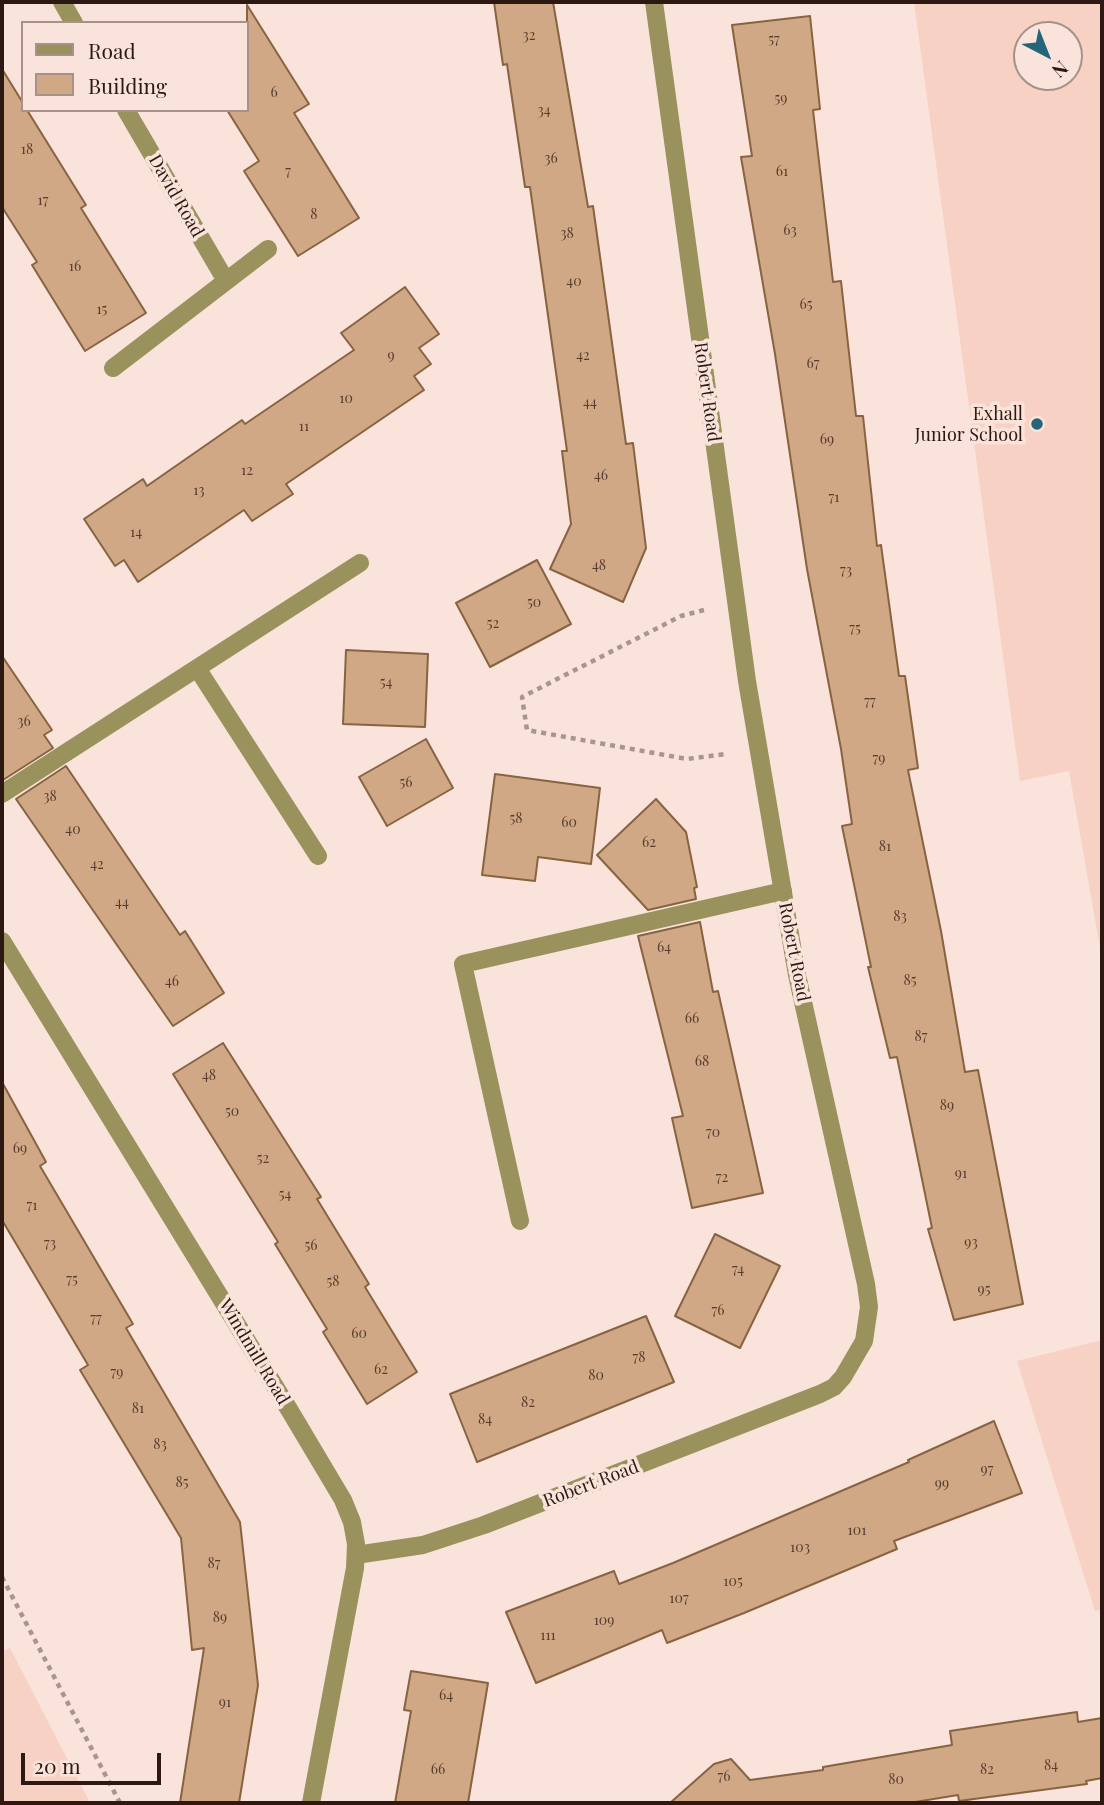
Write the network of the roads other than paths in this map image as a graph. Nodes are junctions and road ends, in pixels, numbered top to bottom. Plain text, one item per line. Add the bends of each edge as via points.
1 (62, 2) edge
2 (654, 2) edge
3 (73, 21) edge
4 (127, 112) edge
5 (268, 249) dead end
6 (226, 281) junction
7 (113, 368) dead end
8 (360, 563) dead end
9 (197, 668) junction
10 (2, 794) edge
11 (318, 856) dead end
12 (783, 891) junction
13 (2, 941) edge
14 (520, 1221) dead end
15 (356, 1555) junction
16 (311, 1803) edge

1 - 3 street
2 - 12 street, Robert Road via 736,600
4 - 6 street, David Road
5 - 6 street
6 - 7 street
8 - 9 street
9 - 10 street
9 - 11 street
12 - 14 street via 463,964
12 - 15 street, Robert Road via 797,975 868,1296 864,1341 843,1377 820,1394 484,1525 423,1545
13 - 15 street, Windmill Road via 343,1500 352,1522
15 - 16 street, Windmill Road

